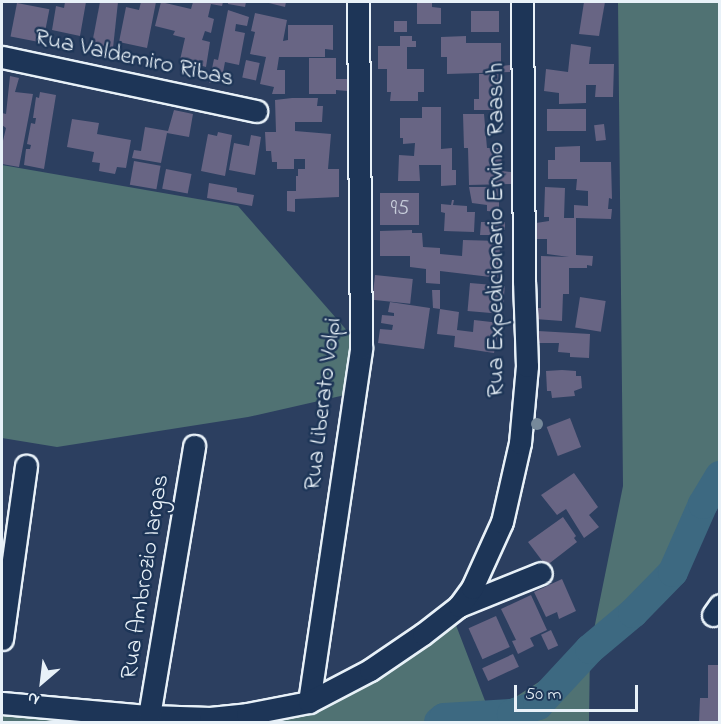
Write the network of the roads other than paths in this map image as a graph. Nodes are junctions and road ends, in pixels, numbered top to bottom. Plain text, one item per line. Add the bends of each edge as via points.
1 (358, 2) edge
2 (522, 2) edge
3 (2, 57) edge
4 (256, 111) dead end
5 (194, 446) dead end
6 (26, 466) dead end
7 (541, 573) dead end
8 (459, 606) junction
9 (2, 639) edge
10 (309, 702) junction
11 (2, 703) edge
12 (149, 716) junction

1 - 10 street, Rua Liberato Volpi via 361,348
2 - 8 street, Rua Expedicionario Ervino Raasch via 527,366 520,443 495,541
3 - 4 street, Rua Valdemiro Ribas
5 - 12 street, Rua Ambrozio Iargas
6 - 9 street
7 - 8 street
8 - 10 street, Rua Expedicionario Ervino Raasch via 370,670
10 - 12 street, Rua Expedicionario Ervino Raasch via 210,718
11 - 12 street, Rua Expedicionario Ervino Raasch

